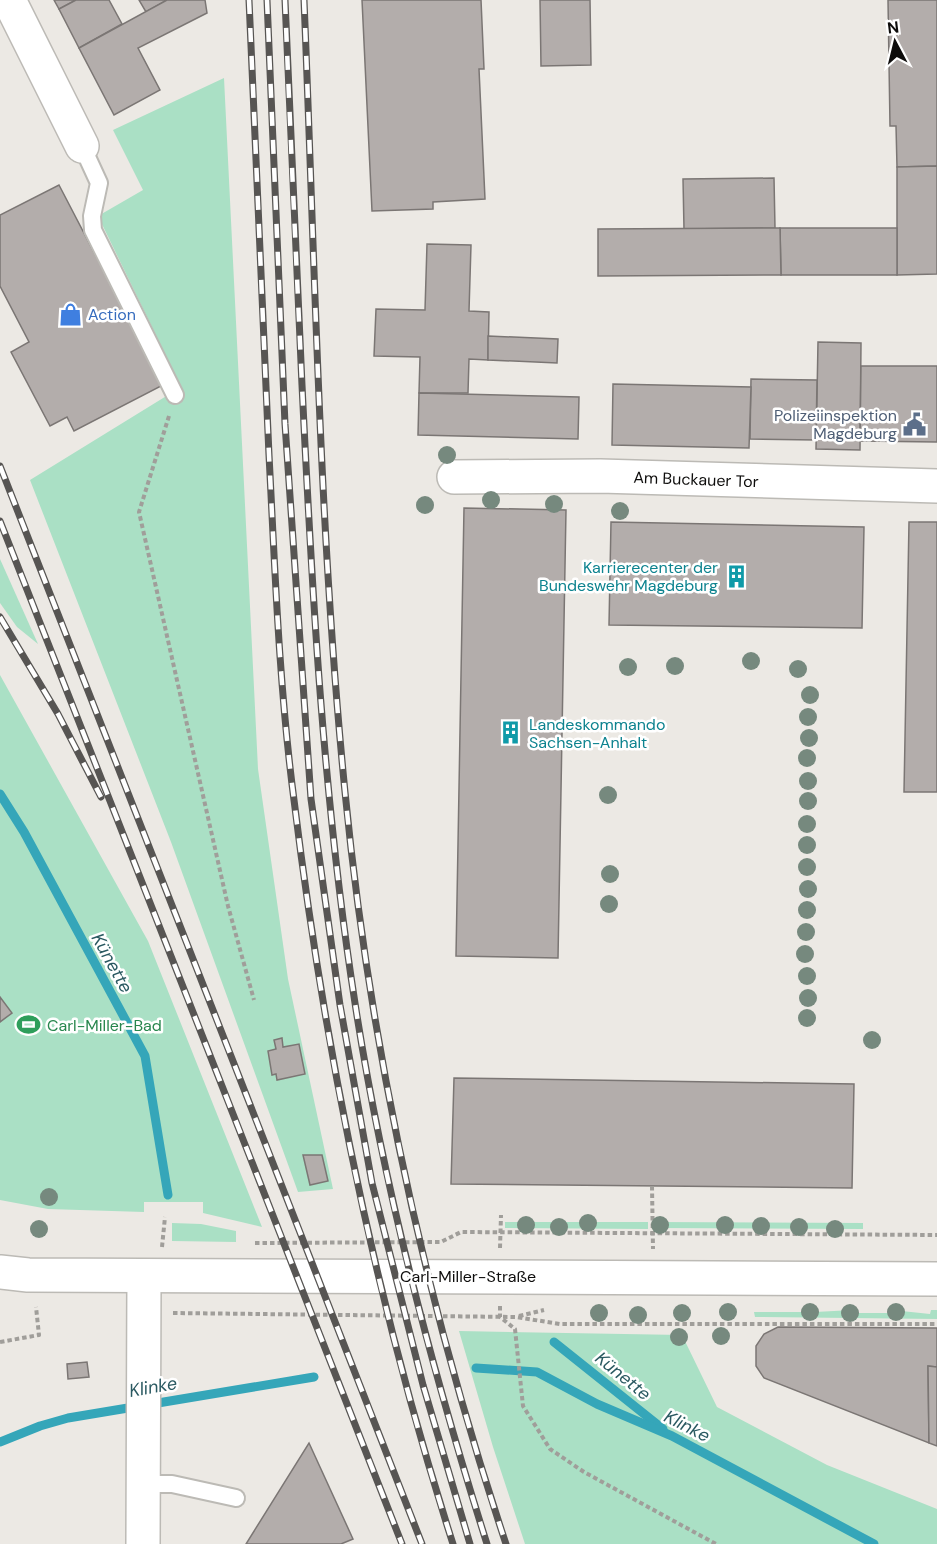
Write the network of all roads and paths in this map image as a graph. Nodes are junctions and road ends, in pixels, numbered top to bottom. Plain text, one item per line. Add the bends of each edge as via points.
1 (9, 0) edge
2 (82, 146) joint
3 (176, 395) joint
4 (454, 477) dead end
5 (937, 486) edge
6 (254, 1000) dead end
7 (652, 1186) dead end
8 (652, 1213) dead end
9 (501, 1215) dead end
10 (165, 1217) dead end
11 (500, 1232) junction
12 (937, 1235) edge
13 (441, 1242) dead end
14 (162, 1246) dead end
15 (500, 1253) dead end
16 (0, 1272) edge
17 (144, 1276) junction
18 (937, 1280) edge
19 (500, 1302) dead end
20 (36, 1306) dead end
21 (171, 1312) dead end
22 (500, 1317) junction
23 (937, 1324) edge
24 (0, 1342) edge
25 (144, 1485) junction
26 (236, 1498) dead end
27 (143, 1544) edge
28 (716, 1544) edge

1 - 2 street
2 - 3 lane via 100,184 92,216 93,230
3 - 6 path via 140,512 228,906
4 - 5 street, Am Buckauer Tor via 586,476
7 - 8 path
9 - 11 path
10 - 14 path
11 - 12 path, Carl-Miller-Straße
11 - 13 path, Carl-Miller-Straße via 461,1232
11 - 15 path
16 - 17 street, Carl-Miller-Straße
17 - 18 street, Carl-Miller-Straße
17 - 25 street
19 - 22 path
20 - 24 path via 39,1335
21 - 22 path
22 - 23 path via 560,1324
22 - 28 path via 515,1329 521,1399 549,1449
25 - 26 lane via 172,1484
25 - 27 street

